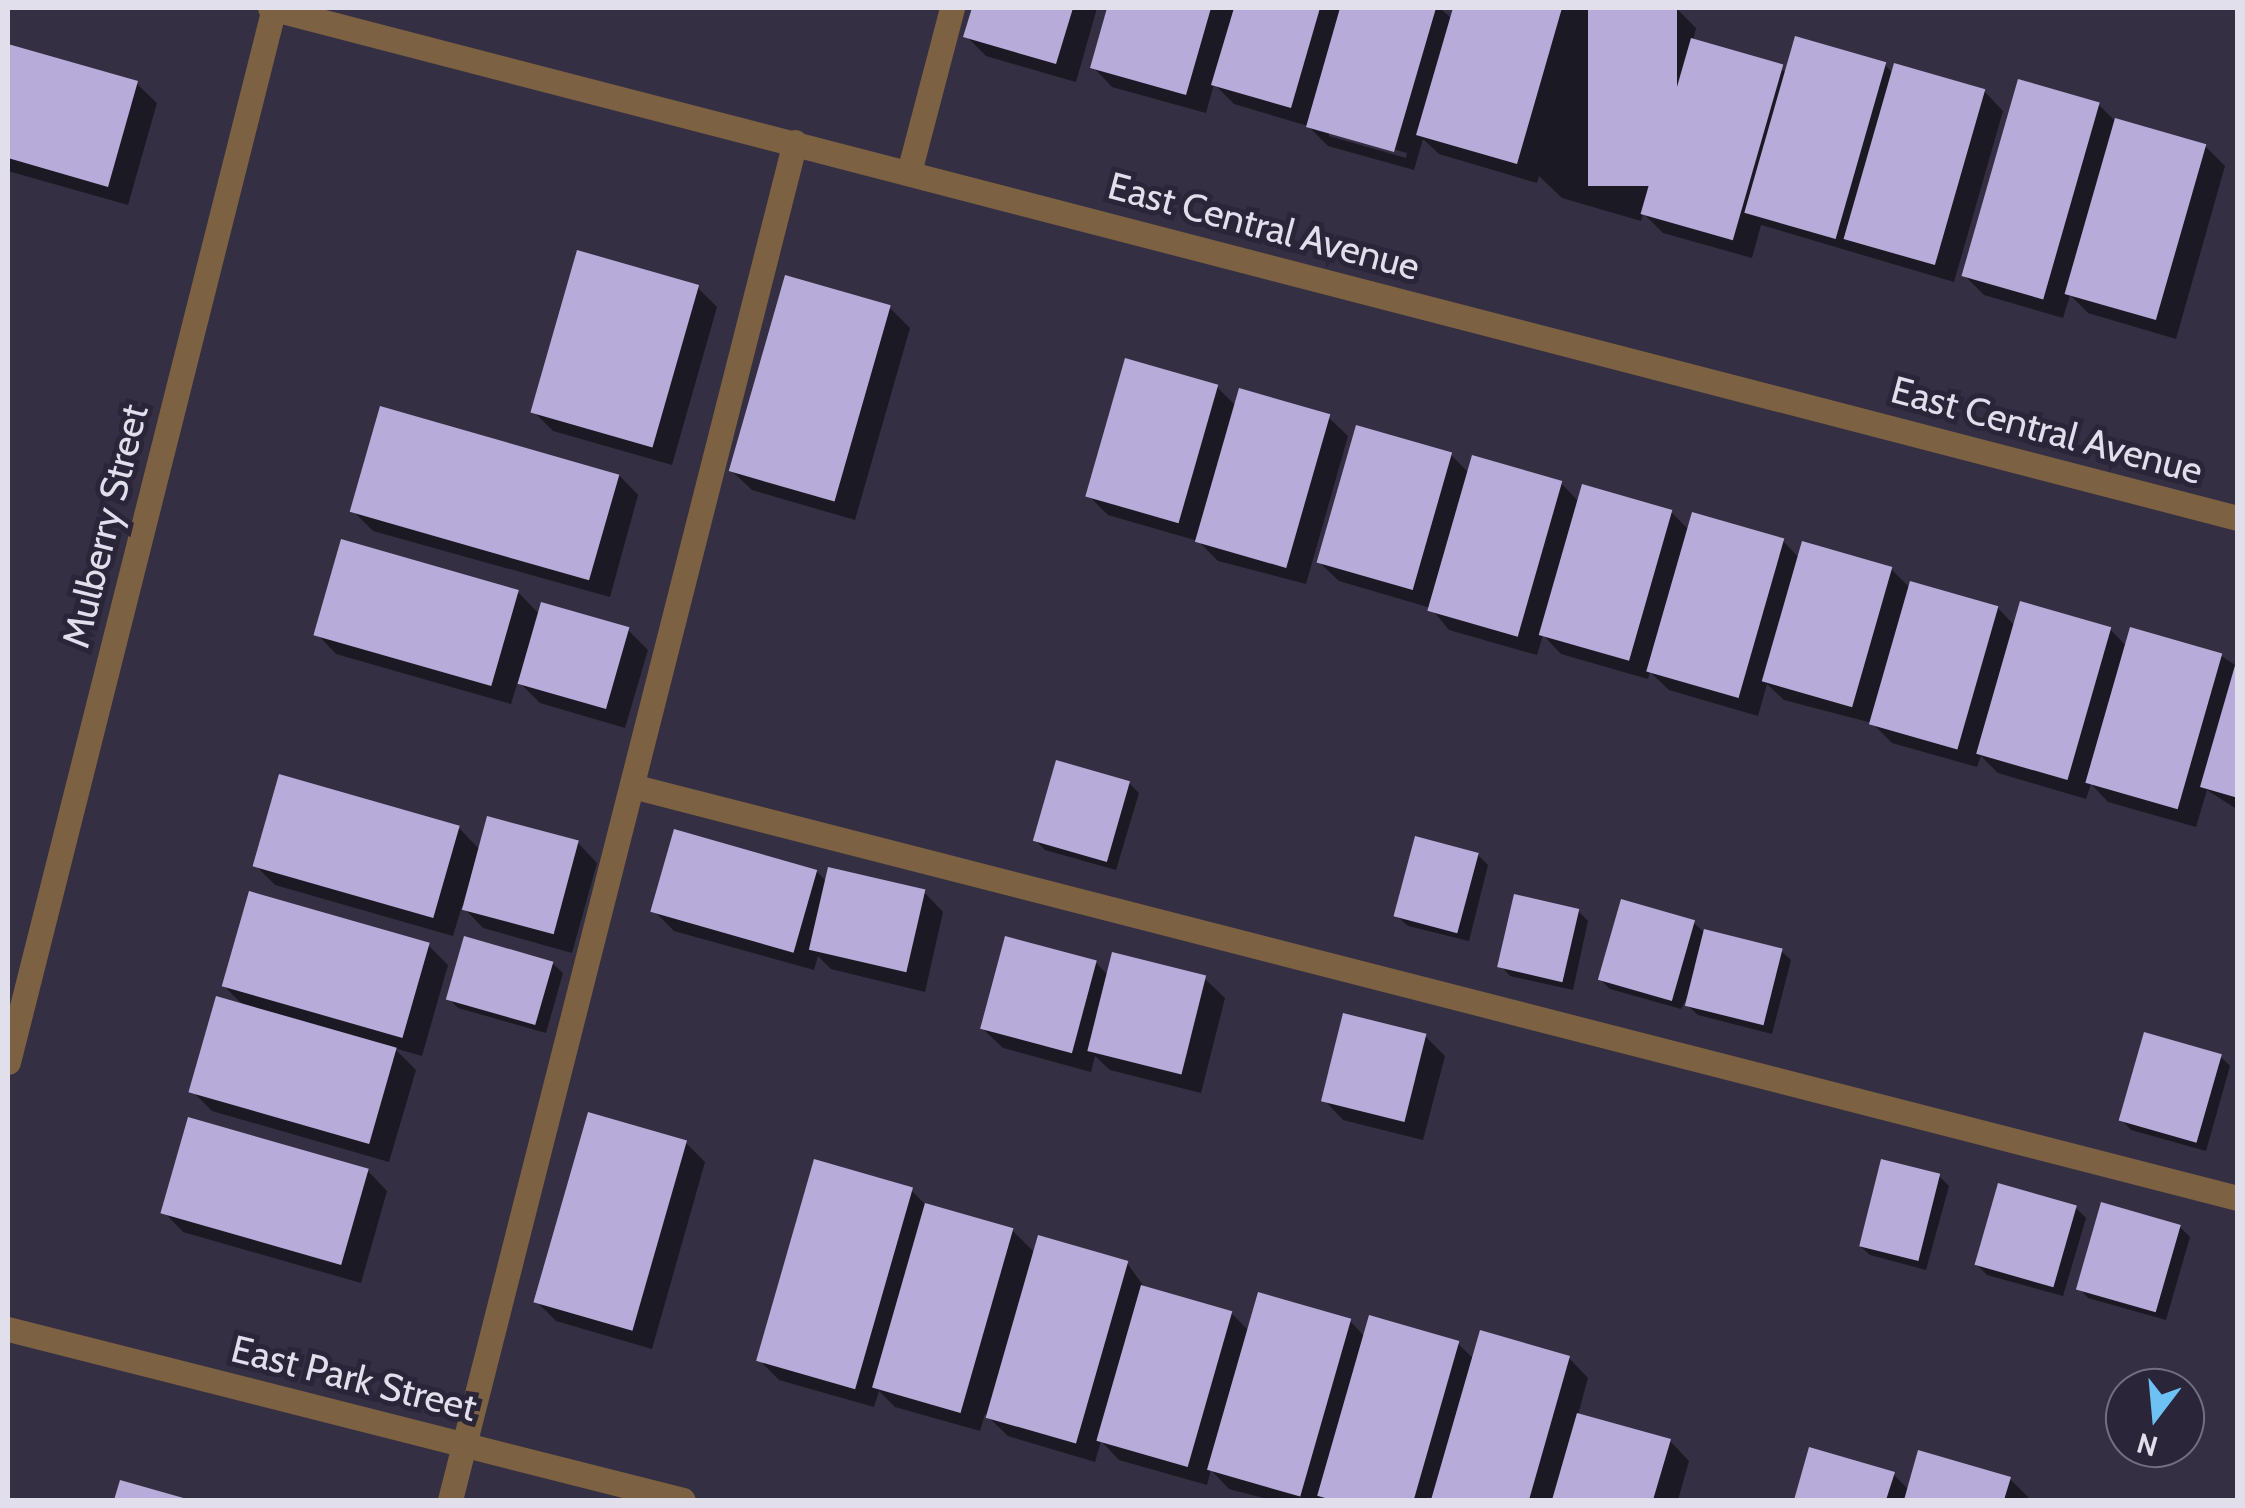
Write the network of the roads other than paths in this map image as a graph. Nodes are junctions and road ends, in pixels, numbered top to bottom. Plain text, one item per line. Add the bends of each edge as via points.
1 (273, 8) edge
2 (952, 8) edge
3 (794, 142) junction
4 (910, 172) junction
5 (2238, 518) edge
6 (632, 786) junction
7 (8, 1062) edge
8 (2238, 1198) edge
9 (8, 1329) edge
10 (467, 1445) junction
11 (450, 1500) edge
12 (683, 1500) edge

1 - 3 street, East Central Avenue
1 - 7 street, Mulberry Street
2 - 4 street
3 - 4 street, East Central Avenue
3 - 6 street
4 - 5 street, East Central Avenue
6 - 8 street
6 - 10 street
9 - 10 street, East Park Street
10 - 11 street
10 - 12 street, East Park Street

